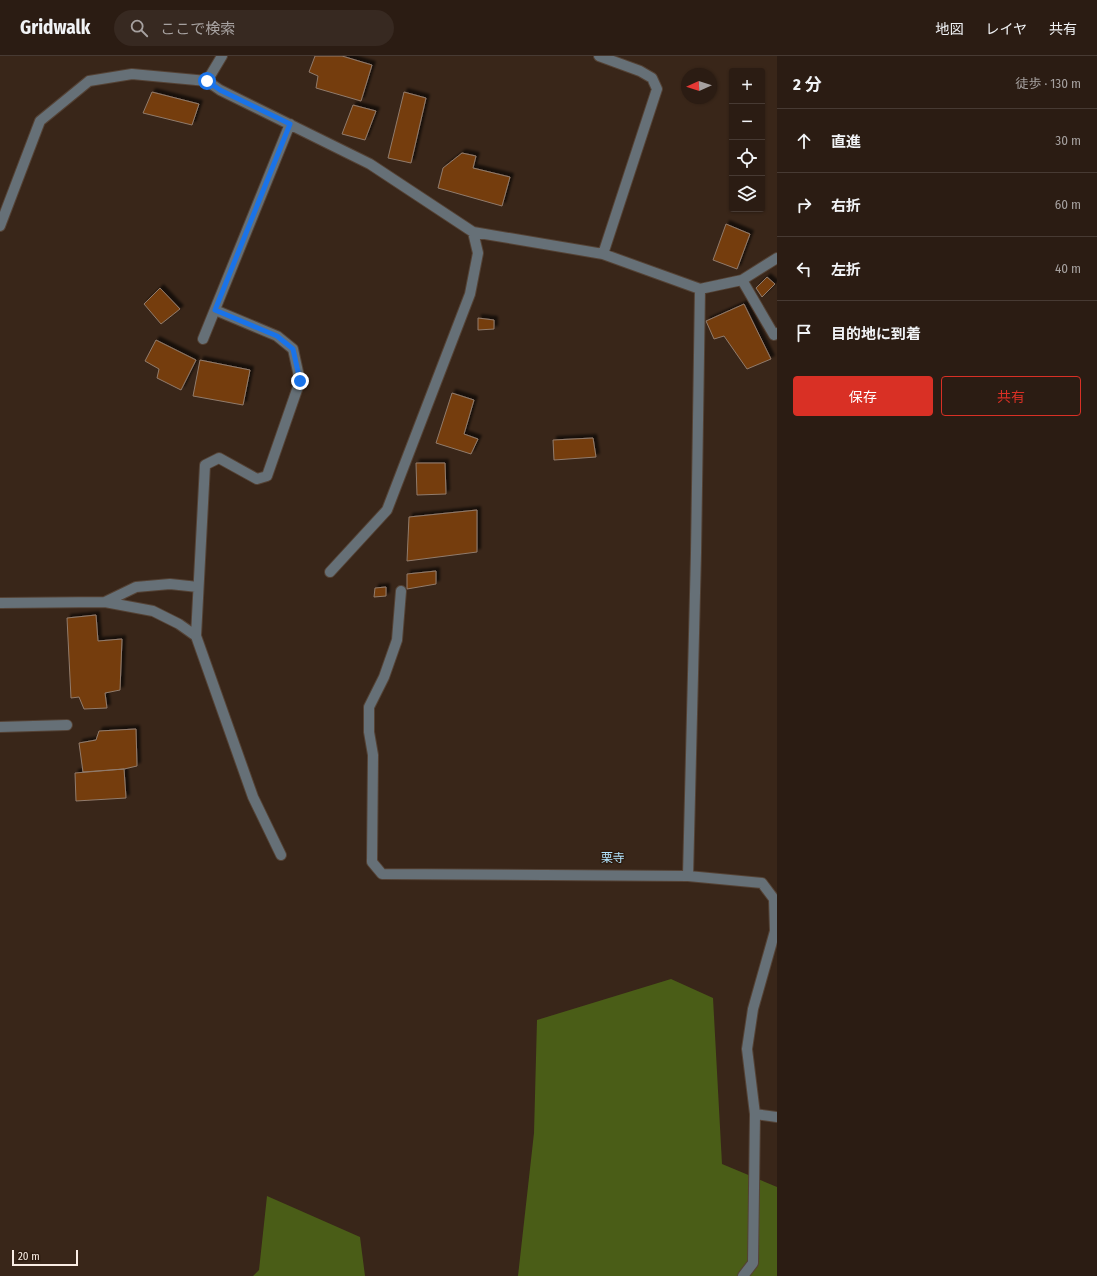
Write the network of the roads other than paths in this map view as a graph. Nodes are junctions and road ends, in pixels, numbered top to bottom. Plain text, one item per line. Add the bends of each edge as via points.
1 (222, 56) edge
2 (599, 56) edge
3 (207, 81) junction
4 (290, 124) junction
5 (0, 226) edge
6 (473, 232) junction
7 (603, 254) junction
8 (777, 258) edge
9 (742, 280) junction
10 (700, 290) junction
11 (215, 310) junction
12 (776, 337) edge
13 (203, 339) dead end
14 (330, 572) dead end
15 (198, 587) junction
16 (401, 591) dead end
17 (105, 602) junction
18 (0, 603) edge
19 (196, 636) junction
20 (66, 725) dead end
21 (0, 727) edge
22 (281, 854) dead end
23 (688, 876) junction
24 (755, 1114) junction
25 (777, 1117) edge
26 (743, 1276) edge

1 - 3 street
2 - 7 street via 640,71 652,78 657,89
3 - 4 street via 220,90
3 - 5 street via 132,74 90,81 40,121
4 - 6 street via 370,164
4 - 11 street
6 - 7 street
6 - 14 street via 478,253 470,294 388,510
7 - 10 street
8 - 9 street
9 - 10 street
9 - 12 street
10 - 23 street
11 - 13 street
11 - 15 street via 283,340 293,349 300,381 267,476 257,479 219,458 205,465
15 - 17 street via 170,584 136,587
15 - 19 street
16 - 23 street via 397,640 370,707 369,732 373,755 372,862 382,874
17 - 18 street
17 - 19 street via 153,611
19 - 22 street via 253,796
20 - 21 street
23 - 24 street via 762,883 774,899 775,931 753,1010 746,1049
24 - 25 street
24 - 26 street via 752,1262

